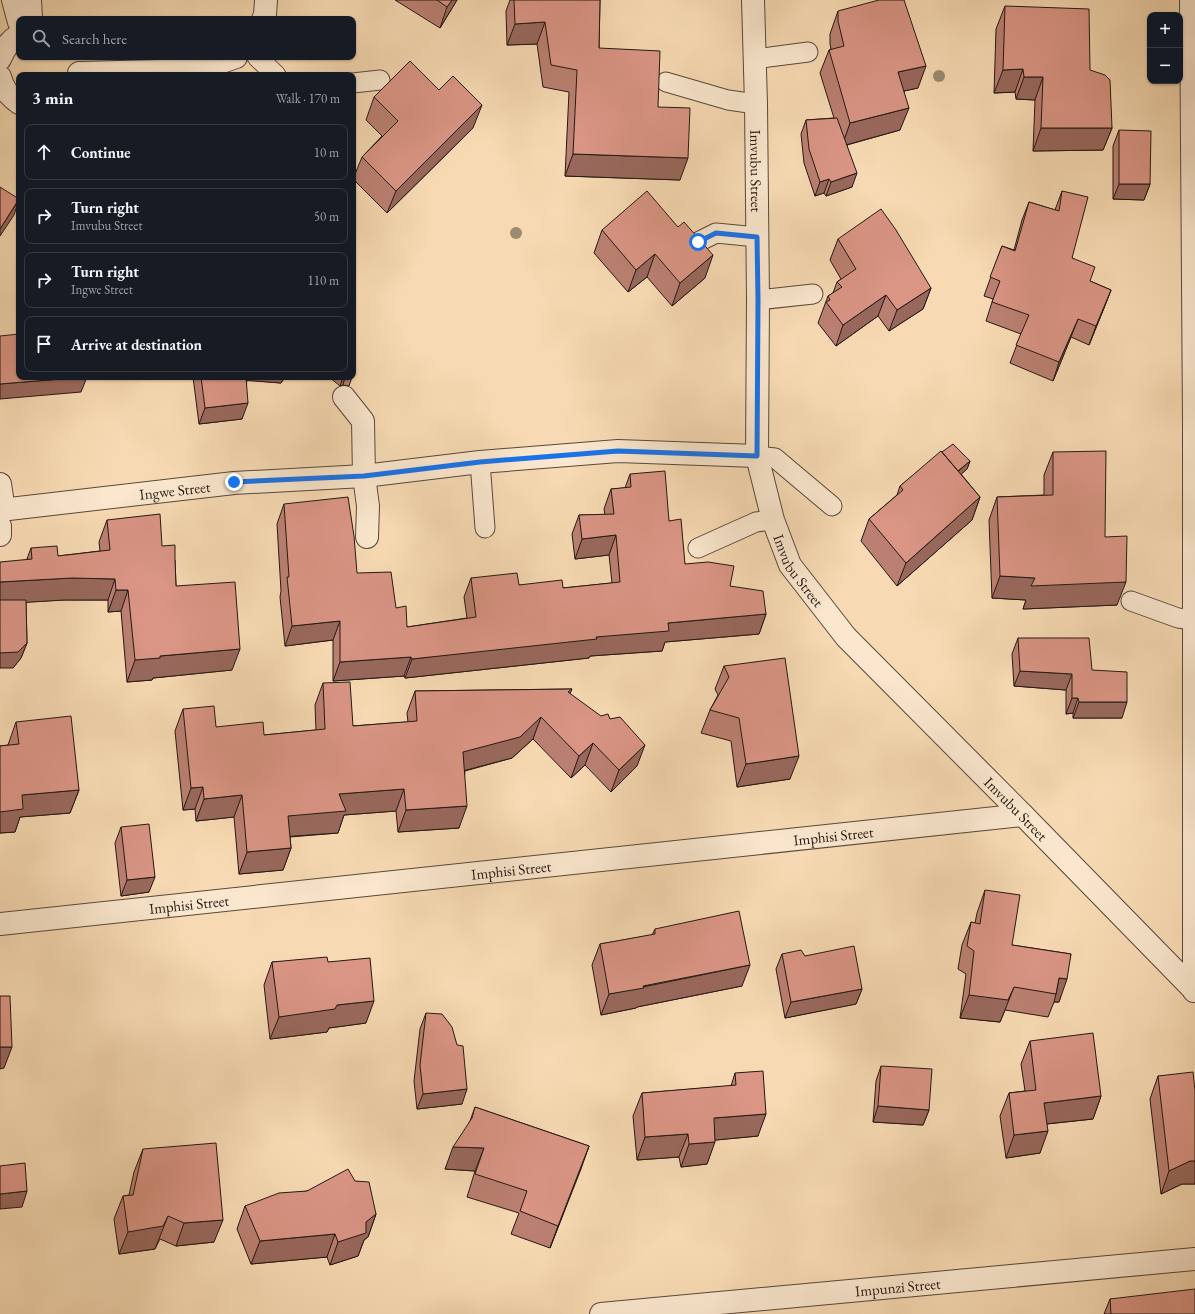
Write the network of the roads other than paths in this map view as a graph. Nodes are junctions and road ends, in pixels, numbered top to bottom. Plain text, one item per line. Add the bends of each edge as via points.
1 (13, 0) edge
2 (30, 0) edge
3 (753, 0) edge
4 (1192, 0) edge
5 (17, 16) edge
6 (31, 16) edge
7 (16, 36) edge
8 (808, 52) dead end
9 (0, 59) edge
10 (754, 59) junction
11 (227, 60) edge
12 (260, 60) edge
13 (78, 68) edge
14 (273, 72) edge
15 (0, 77) edge
16 (380, 80) dead end
17 (666, 82) dead end
18 (356, 83) edge
19 (16, 102) edge
20 (756, 104) junction
21 (1194, 184) edge
22 (757, 237) junction
23 (698, 242) edge
24 (813, 294) dead end
25 (758, 300) junction
26 (344, 397) dead end
27 (1195, 410) edge
28 (757, 456) junction
29 (480, 462) junction
30 (364, 476) junction
31 (0, 484) edge
32 (832, 506) dead end
33 (1, 515) edge
34 (773, 520) junction
35 (485, 528) dead end
36 (0, 535) edge
37 (367, 537) dead end
38 (698, 548) dead end
39 (1131, 601) dead end
40 (1194, 620) edge
41 (1023, 815) junction
42 (0, 924) edge
43 (1195, 991) edge
44 (1195, 1259) edge
45 (601, 1314) edge

1 - 5 street
2 - 6 street
3 - 10 street, Imvubu Street
4 - 21 street
7 - 9 street via 5,48
8 - 10 lane
10 - 20 street, Imvubu Street
11 - 13 street via 199,70
12 - 14 lane
15 - 19 street via 10,97
16 - 18 lane
17 - 20 lane via 728,100
20 - 22 street, Imvubu Street
21 - 27 street
22 - 23 lane via 716,233
22 - 25 street, Imvubu Street
24 - 25 lane
25 - 28 street, Imvubu Street
26 - 30 street via 363,421
27 - 40 street
28 - 29 street, Ingwe Street via 618,451
28 - 32 lane via 775,458
28 - 34 street, Imvubu Street
29 - 30 street, Ingwe Street
29 - 35 lane
30 - 33 street, Ingwe Street via 234,482
30 - 37 street via 368,506
31 - 33 street
33 - 36 street
34 - 38 lane via 756,522
34 - 41 street, Imvubu Street via 790,565 846,637
39 - 40 lane via 1178,618
40 - 43 street
41 - 42 street, Imphisi Street
41 - 43 street, Imvubu Street
44 - 45 street, Impunzi Street

